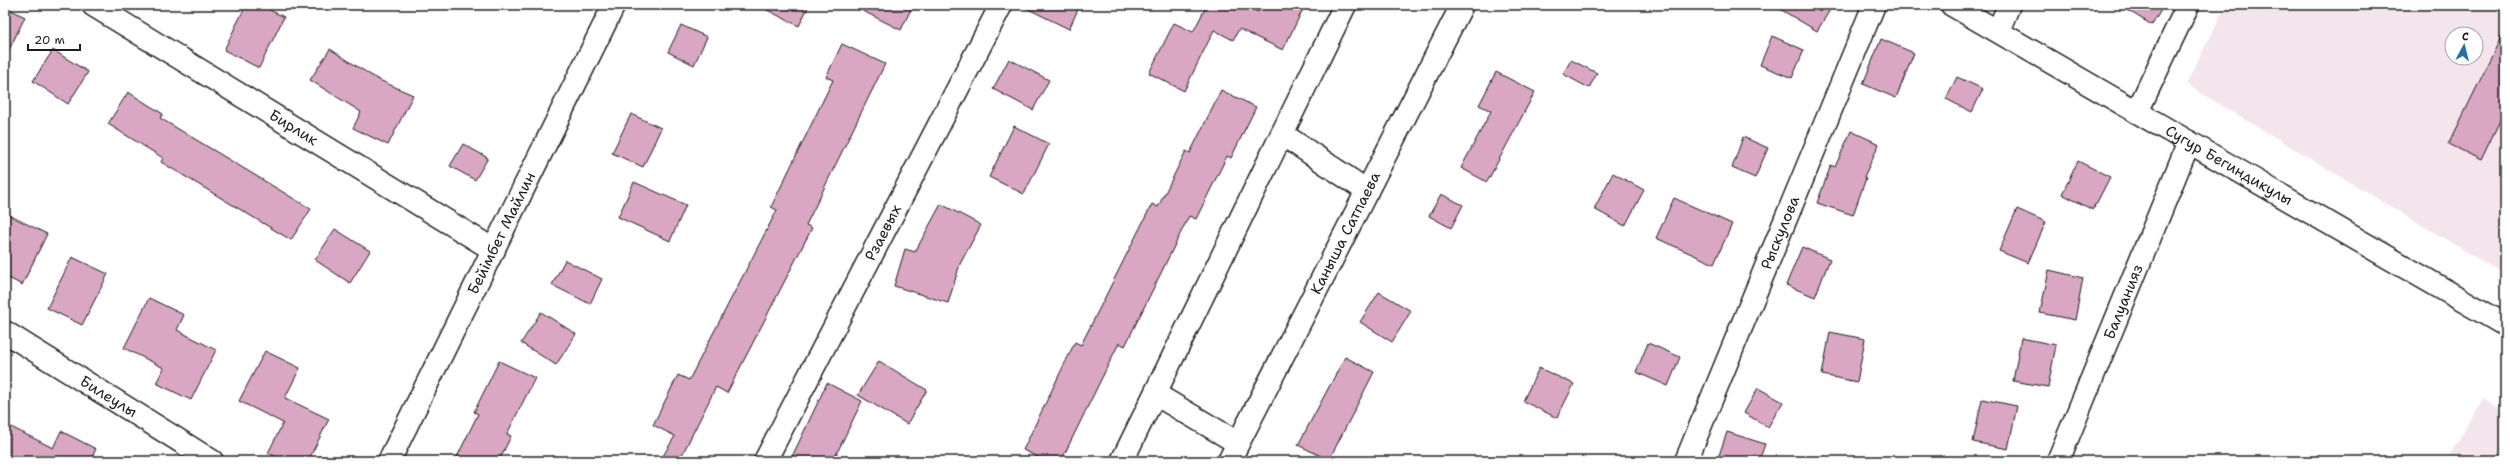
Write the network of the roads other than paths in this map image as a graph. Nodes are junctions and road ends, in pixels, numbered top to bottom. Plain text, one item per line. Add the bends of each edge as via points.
1 (93, 5) edge
2 (614, 5) edge
3 (1001, 5) edge
4 (1345, 5) edge
5 (1462, 5) edge
6 (1874, 5) edge
7 (1952, 5) edge
8 (2009, 5) edge
9 (2188, 5) edge
10 (1998, 31) junction
11 (2137, 112) junction
12 (1282, 134) junction
13 (2189, 142) junction
14 (1367, 191) junction
15 (494, 250) junction
16 (2505, 325) edge
17 (5, 332) edge
18 (1154, 394) junction
19 (1234, 452) edge
20 (212, 461) edge
21 (390, 461) edge
22 (765, 461) edge
23 (1122, 461) edge
24 (1686, 461) edge
25 (2058, 461) edge

1 - 15 street, Бирлик
2 - 15 street, Бейімбет Майлин
3 - 22 street, Рзаевых
4 - 12 street
5 - 14 street, Каныша Сатпаева
6 - 24 street, Рыскулова
7 - 10 street, Сугур Бегиндикулы
8 - 10 street
9 - 11 street
10 - 11 street, Сугур Бегиндикулы
11 - 13 street, Сугур Бегиндикулы
12 - 14 street
12 - 18 street
13 - 16 street, Сугур Бегиндикулы
13 - 25 street, Балуанияз
14 - 19 street, Каныша Сатпаева
15 - 21 street, Бейімбет Майлин
17 - 20 street, Билеулы
18 - 19 street
18 - 23 street

